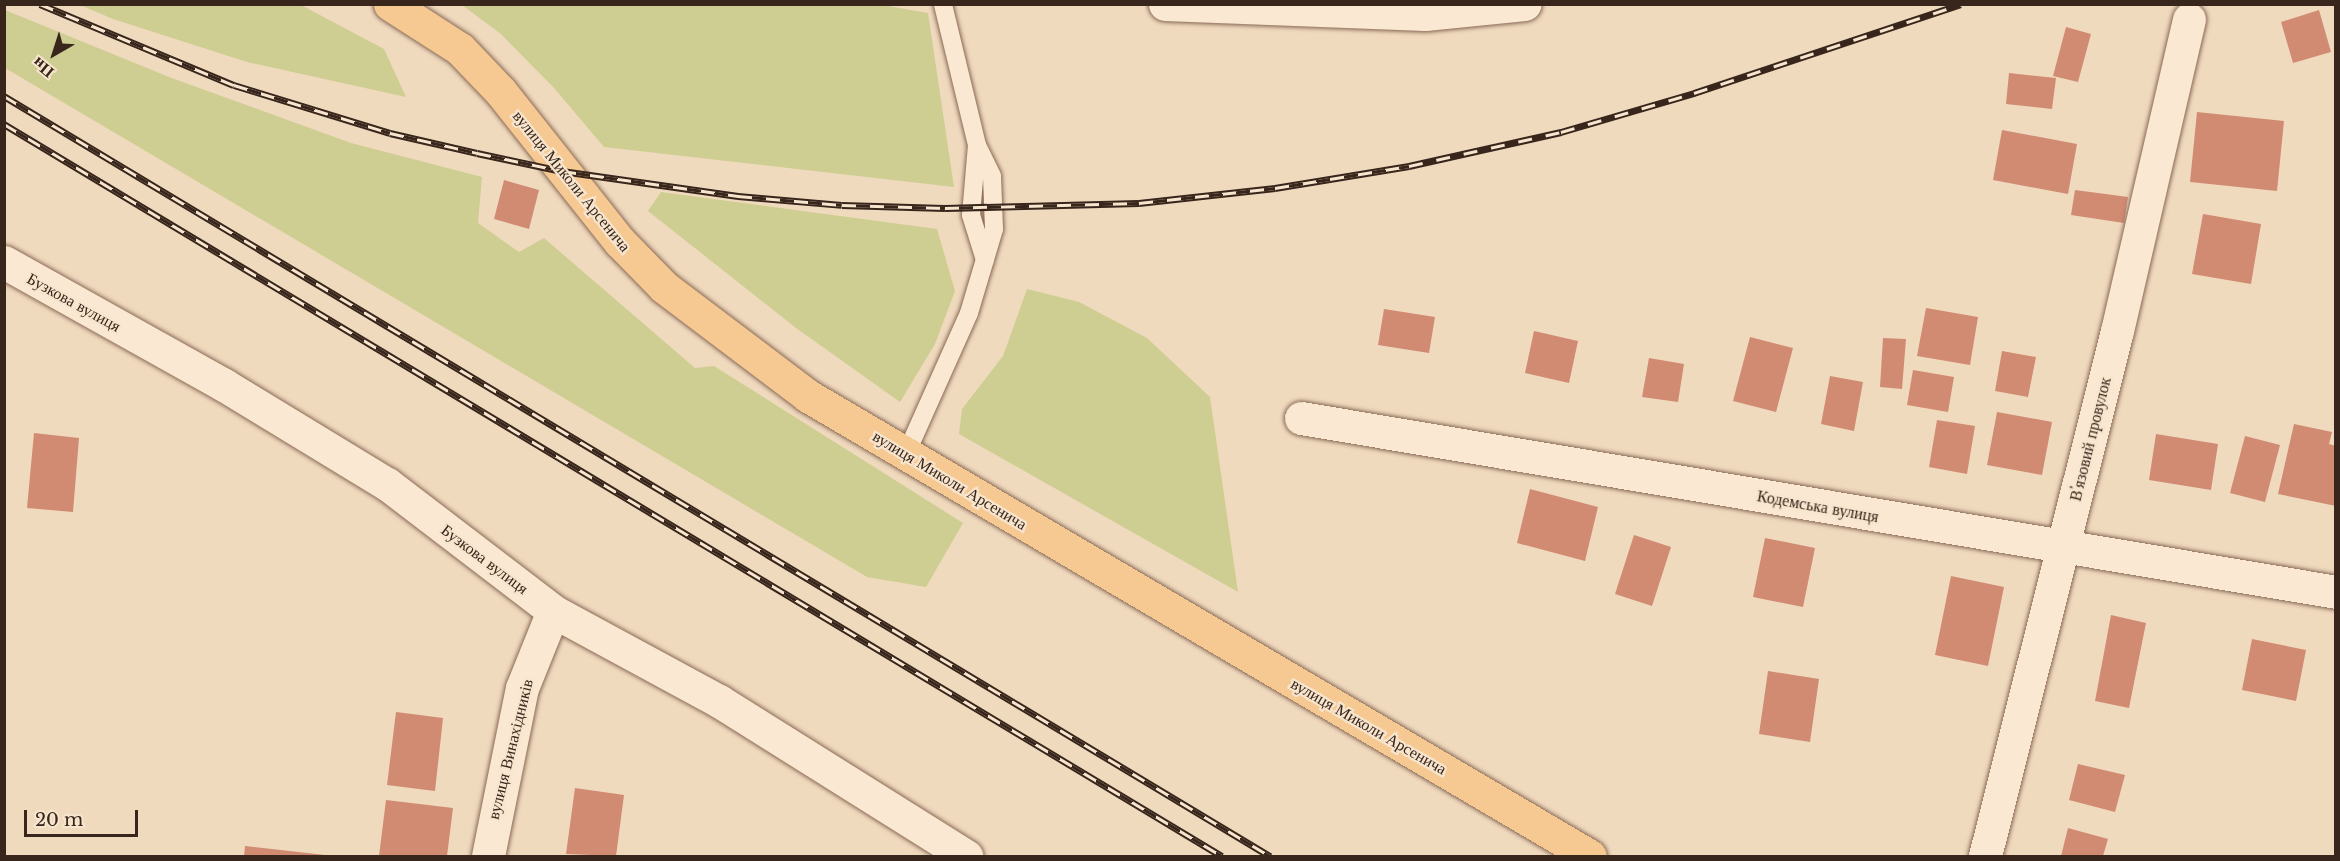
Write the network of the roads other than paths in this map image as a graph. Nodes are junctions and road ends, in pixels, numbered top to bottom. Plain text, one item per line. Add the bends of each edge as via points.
1 (390, 4) edge
2 (943, 4) edge
3 (1165, 4) edge
4 (1525, 4) edge
5 (2189, 19) dead end
6 (4, 262) edge
7 (1301, 418) dead end
8 (906, 454) junction
9 (2064, 544) junction
10 (2336, 592) edge
11 (553, 610) junction
12 (488, 856) edge
13 (966, 856) edge
14 (1590, 856) edge
15 (1985, 856) edge

1 - 8 main road, вулиця Миколи Арсенича via 460,49 501,92 620,242 664,287 808,396
2 - 8 lane via 977,145 992,176 995,203 985,260 969,312
3 - 4 street via 1425,14
5 - 9 street, Вʼязовий провулок
6 - 11 street, Бузкова вулиця via 224,385 387,484
7 - 9 street, Кодемська вулиця
8 - 14 main road, вулиця Миколи Арсенича
9 - 10 street, Кодемська вулиця
9 - 15 street, Вʼязовий провулок
11 - 12 street, вулиця Винахідників via 522,688
11 - 13 street, Бузкова вулиця via 719,701

